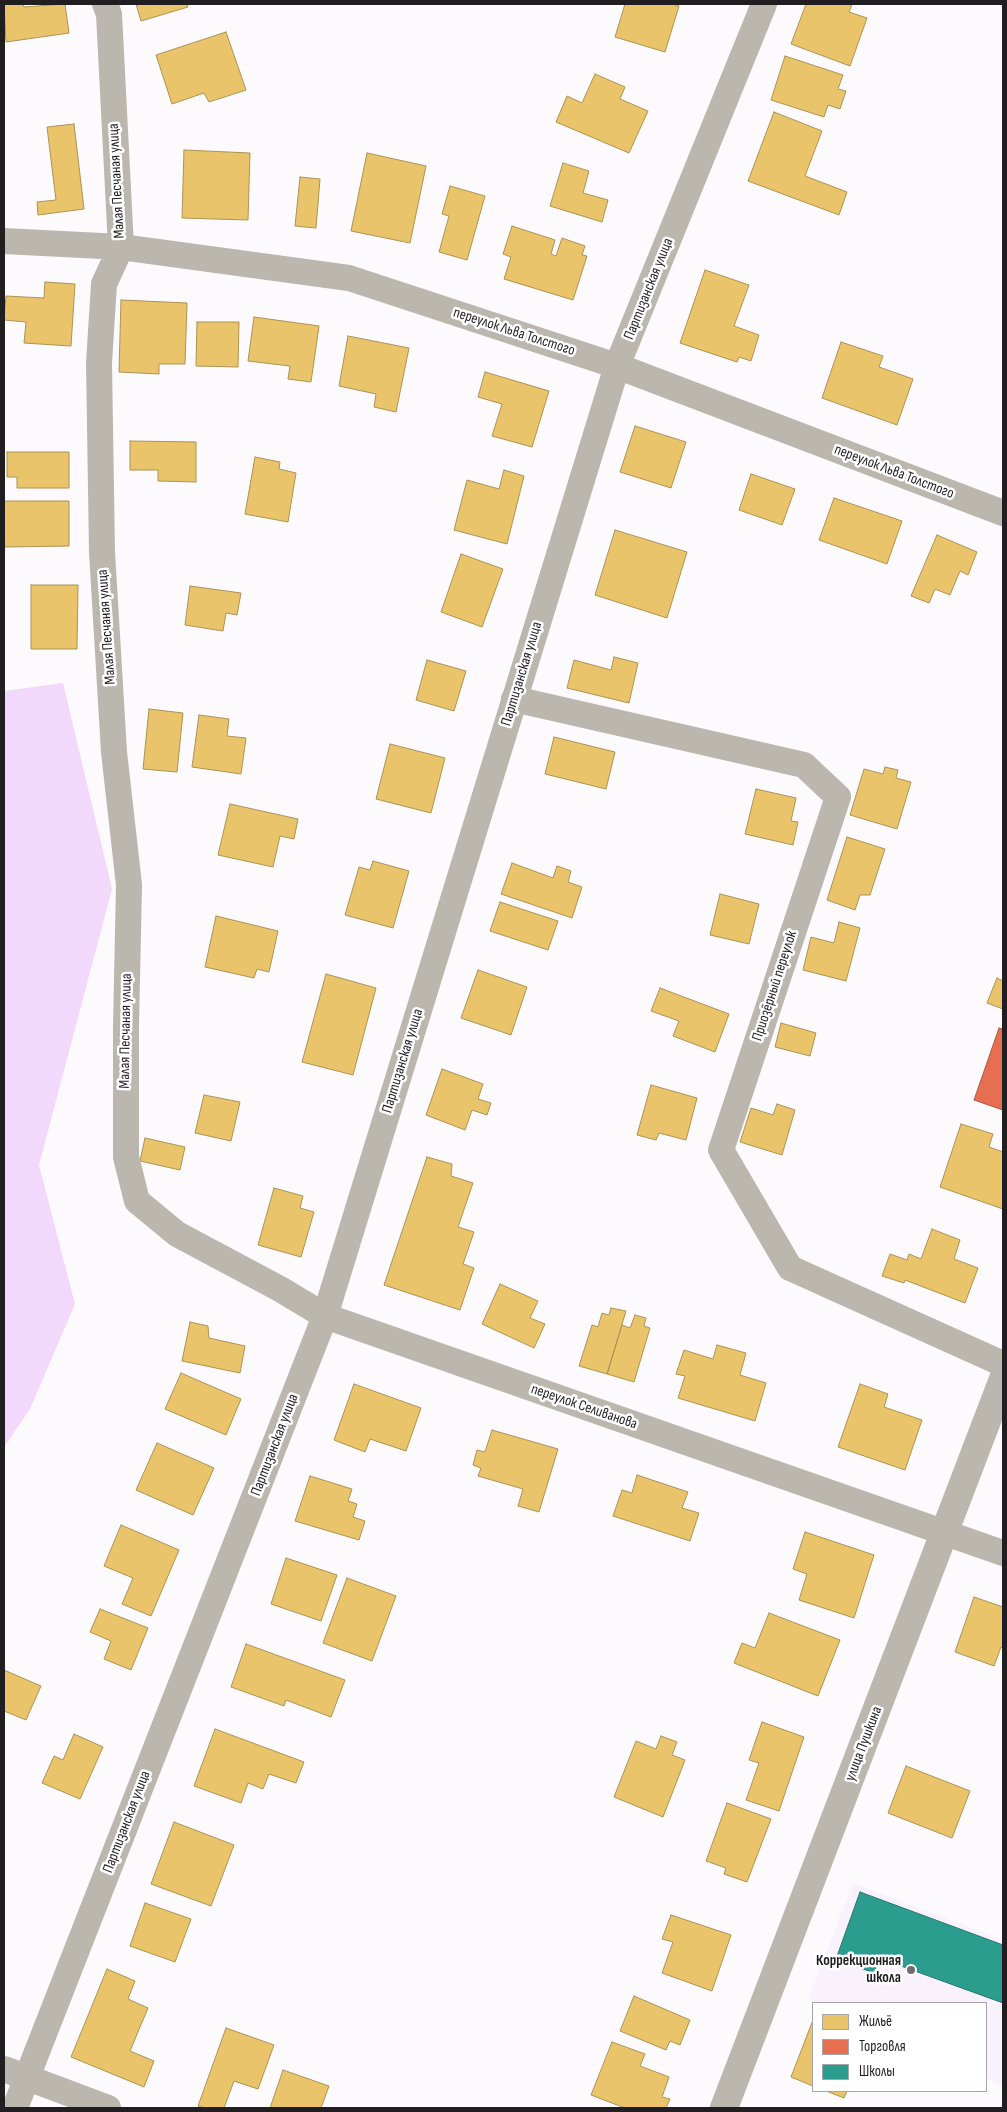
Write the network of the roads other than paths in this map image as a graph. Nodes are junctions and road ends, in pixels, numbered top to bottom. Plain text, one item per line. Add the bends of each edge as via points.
1 (105, 4) edge
2 (764, 4) edge
3 (4, 241) edge
4 (121, 247) junction
5 (618, 366) junction
6 (1003, 513) edge
7 (514, 699) junction
8 (177, 1234) joint
9 (325, 1316) junction
10 (1003, 1364) edge
11 (1003, 1379) edge
12 (946, 1533) junction
13 (1003, 1553) edge
14 (15, 2073) edge
15 (14, 2108) edge
16 (108, 2108) edge
17 (724, 2108) edge

1 - 4 street, Малая Песчаная улица via 109,14
2 - 5 street, Партизанская улица
3 - 4 street, переулок Льва Толстого
4 - 5 street, переулок Льва Толстого via 349,278
4 - 8 street, Малая Песчаная улица via 104,284 99,363 102,562 114,752 129,885 126,1157 137,1201
5 - 6 street, переулок Льва Толстого
5 - 7 street, Партизанская улица
7 - 9 street, Партизанская улица
7 - 10 street, Приозёрный переулок via 804,765 838,797 721,1150 790,1268
8 - 9 street, переулок Селиванова
9 - 12 street, переулок Селиванова
9 - 14 street, Партизанская улица
11 - 12 street, улица Пушкина
12 - 13 street, переулок Селиванова
12 - 17 street, улица Пушкина
14 - 15 street, Партизанская улица
14 - 16 street

